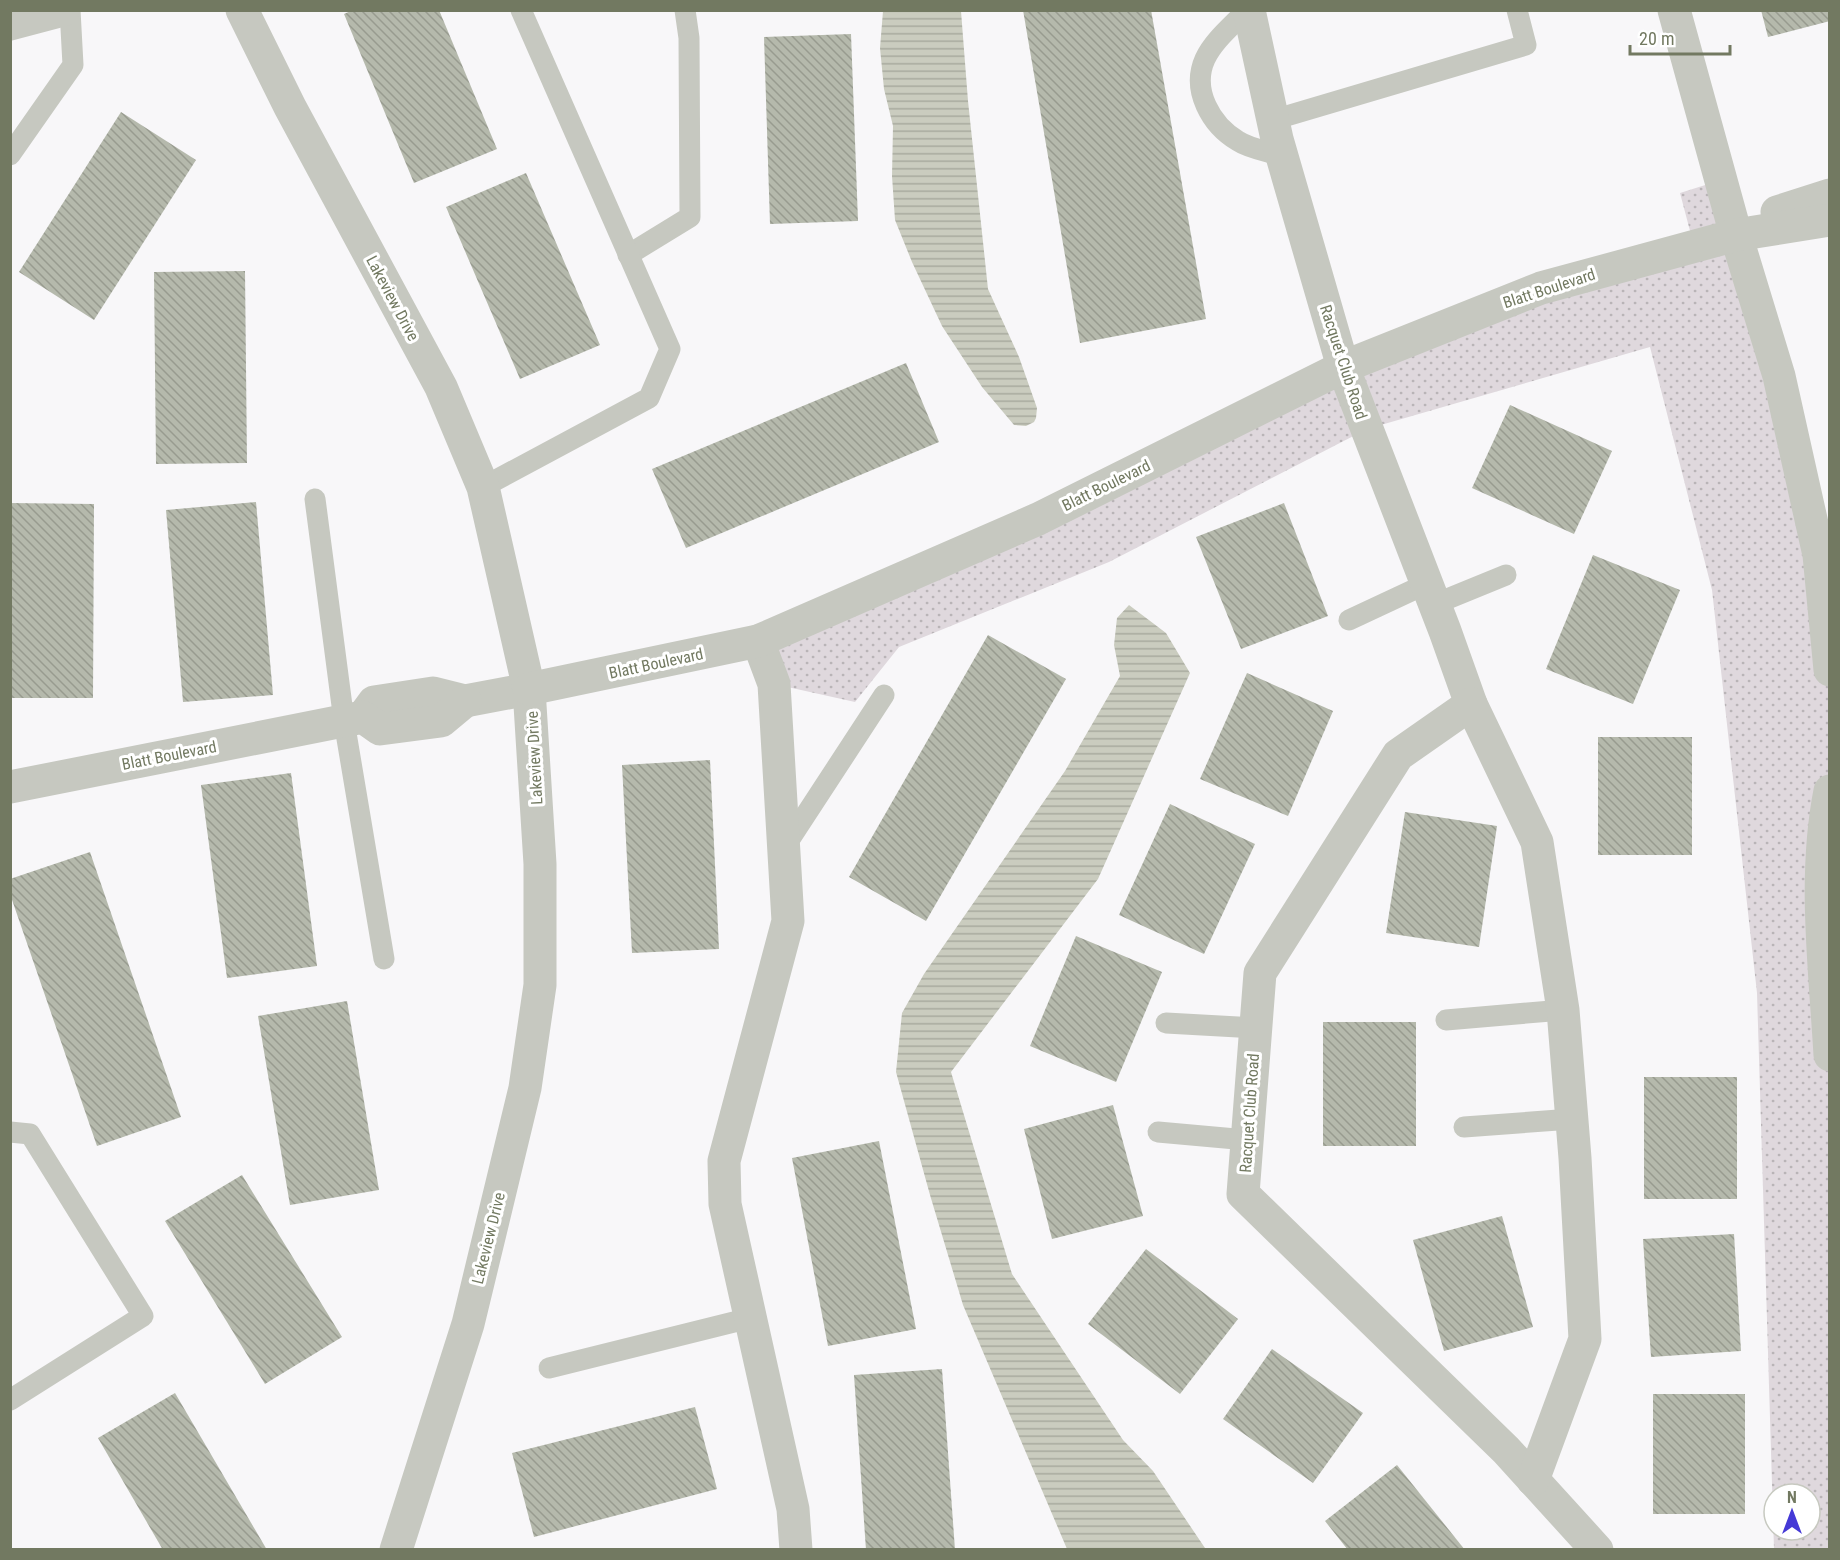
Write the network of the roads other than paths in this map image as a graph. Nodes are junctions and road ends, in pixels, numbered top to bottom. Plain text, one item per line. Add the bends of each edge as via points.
1 (63, 10) edge
2 (70, 10) edge
3 (242, 10) edge
4 (520, 10) edge
5 (685, 10) edge
6 (1248, 10) edge
7 (1517, 10) edge
8 (1674, 10) edge
9 (10, 24) edge
10 (1273, 120) junction
11 (10, 156) edge
12 (1281, 156) junction
13 (1830, 195) edge
14 (1830, 220) edge
15 (1736, 235) junction
16 (628, 255) junction
17 (1343, 367) junction
18 (483, 487) junction
19 (315, 499) dead end
20 (1506, 575) dead end
21 (1431, 594) junction
22 (1349, 620) dead end
23 (759, 641) junction
24 (1830, 670) edge
25 (530, 689) junction
26 (884, 695) dead end
27 (1471, 704) junction
28 (354, 719) junction
29 (10, 787) edge
30 (1830, 791) edge
31 (784, 848) junction
32 (384, 959) dead end
33 (1563, 1010) junction
34 (1446, 1020) dead end
35 (1166, 1023) dead end
36 (1256, 1028) junction
37 (1830, 1055) edge
38 (1572, 1119) junction
39 (1464, 1127) dead end
40 (10, 1132) edge
41 (1158, 1132) dead end
42 (1247, 1140) junction
43 (750, 1318) junction
44 (549, 1368) dead end
45 (10, 1400) edge
46 (1533, 1480) junction
47 (396, 1550) edge
48 (796, 1550) edge
49 (1597, 1550) edge

1 - 9 street
2 - 11 lane via 73,65
3 - 18 street, Lakeview Drive via 441,387
4 - 16 lane
5 - 16 lane via 689,38 690,217
6 - 10 street, Racquet Club Road
6 - 12 lane via 1216,42 1204,61 1202,91 1206,108 1220,129 1240,142
7 - 10 lane via 1526,45
8 - 15 street
10 - 12 street, Racquet Club Road
12 - 17 street, Racquet Club Road
13 - 15 street, Blatt Boulevard via 1783,209
14 - 15 street, Blatt Boulevard
15 - 17 street, Blatt Boulevard via 1541,288
15 - 24 street via 1779,376 1816,544
16 - 18 lane via 670,349 649,398
17 - 21 street, Racquet Club Road
17 - 23 street, Blatt Boulevard via 1038,519
18 - 25 street, Lakeview Drive
19 - 28 lane
20 - 21 lane
21 - 22 lane
21 - 27 street, Racquet Club Road
23 - 25 street, Blatt Boulevard
23 - 31 street via 774,684
25 - 28 street, Blatt Boulevard via 465,701 433,693 374,702
25 - 47 street, Lakeview Drive via 540,864 540,985 525,1088 468,1323
26 - 31 lane
27 - 33 street, Racquet Club Road via 1537,842
27 - 36 street, Racquet Club Road via 1398,755 1260,973
28 - 29 street, Blatt Boulevard
28 - 32 lane
30 - 37 street via 1822,870
31 - 43 street via 788,921 724,1161 725,1204
33 - 34 lane
33 - 38 street, Racquet Club Road
35 - 36 lane
36 - 42 street, Racquet Club Road
38 - 39 lane
38 - 46 street, Racquet Club Road via 1585,1339
40 - 45 lane via 30,1134 143,1316
41 - 42 lane
42 - 46 street, Racquet Club Road via 1243,1194
43 - 44 lane
43 - 48 street via 793,1509
46 - 49 street, Racquet Club Road

